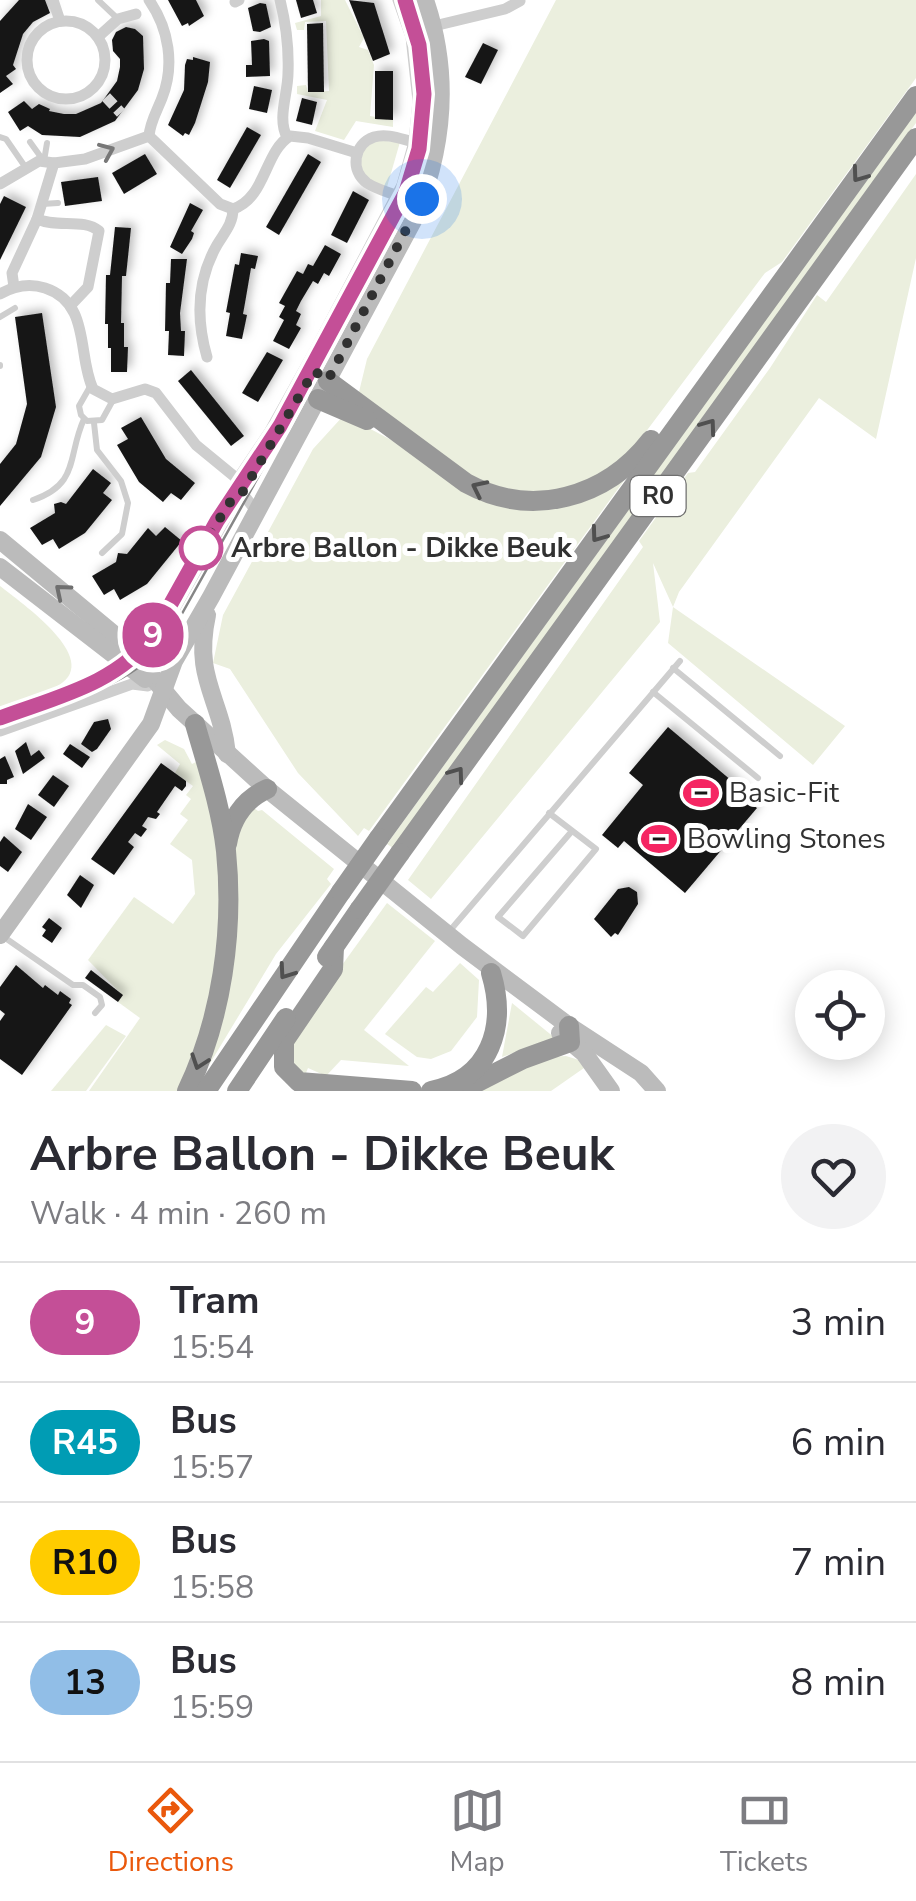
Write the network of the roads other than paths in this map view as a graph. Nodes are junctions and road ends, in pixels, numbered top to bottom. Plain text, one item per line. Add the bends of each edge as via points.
1 (98, 0) edge
2 (149, 0) edge
3 (280, 0) edge
4 (398, 0) edge
5 (408, 0) edge
6 (425, 0) edge
7 (521, 1) edge
8 (54, 2) edge
9 (136, 14) dead end
10 (118, 19) junction
11 (60, 22) junction
12 (434, 26) junction
13 (98, 37) junction
14 (95, 87) junction
15 (916, 96) edge
16 (106, 97) tunnel mouth
17 (149, 136) junction
18 (287, 137) junction
19 (0, 138) edge
20 (916, 138) edge
21 (30, 142) dead end
22 (414, 142) junction
23 (47, 143) dead end
24 (357, 153) junction
25 (49, 162) junction
26 (26, 168) junction
27 (0, 184) edge
28 (398, 196) junction
29 (58, 203) dead end
30 (42, 204) junction
31 (233, 209) junction
32 (37, 220) junction
33 (14, 287) junction
34 (0, 294) edge
35 (70, 306) junction
36 (15, 308) dead end
37 (0, 317) edge
38 (206, 357) dead end
39 (320, 383) junction
40 (91, 385) junction
41 (113, 398) junction
42 (84, 419) junction
43 (94, 422) junction
44 (675, 428) junction
45 (236, 480) junction
46 (242, 493) junction
47 (33, 500) dead end
48 (257, 512) junction
49 (0, 540) edge
50 (102, 553) dead end
51 (0, 567) edge
52 (212, 597) junction
53 (123, 642) junction
54 (162, 691) junction
55 (653, 692) junction
56 (195, 724) junction
57 (0, 732) edge
58 (228, 754) junction
59 (780, 756) dead end
60 (758, 778) dead end
61 (267, 790) junction
62 (549, 814) junction
63 (572, 831) junction
64 (226, 851) junction
65 (447, 934) junction
66 (0, 935) edge
67 (462, 946) junction
68 (334, 947) junction
69 (491, 973) junction
70 (95, 1014) dead end
71 (574, 1040) junction
72 (633, 1067) junction
73 (651, 1089) edge
74 (610, 1090) edge
75 (187, 1091) edge
76 (206, 1091) edge
77 (237, 1091) edge
78 (412, 1091) edge
79 (431, 1091) edge
80 (460, 1091) edge

1 - 10 lane
2 - 17 street via 164,28 169,62
3 - 18 street
4 - 22 street via 418,91
5 - 39 lane via 427,84 421,156
6 - 12 main road
7 - 12 street
8 - 11 street
9 - 10 street
10 - 13 street
11 - 13 street via 81,24
11 - 14 street via 42,29 30,45 33,83 63,100
12 - 39 main road via 442,104 426,191
13 - 14 street via 106,58
14 - 16 street
15 -> 44 highway, R0
25 -> 17 street via 98,156
17 - 31 street
18 - 24 street
18 - 31 street via 250,198
19 - 26 lane
68 -> 20 highway, R0, bridge
21 - 25 lane
22 - 24 street via 377,136
22 - 28 street
23 - 25 lane
24 - 28 street via 362,179
25 - 26 street
25 - 30 street
26 - 27 street
28 - 45 street via 270,431
29 - 30 lane
30 - 32 street
31 - 38 street via 200,291
32 - 33 street via 12,273
32 - 35 street via 99,230 88,287
33 - 34 street
33 - 35 street via 44,288
35 - 40 street
36 - 37 lane
44 -> 39 highway via 652,439 596,488 512,500 478,489
39 - 46 lane
39 - 48 main road
40 - 41 street
40 - 42 lane via 79,406
41 - 43 lane via 105,418
41 - 45 street via 153,391 196,445
42 - 43 lane
42 - 47 lane via 66,478
43 - 50 lane via 98,450 128,502 122,534
44 -> 76 highway, R0, bridge
45 - 46 street
46 - 48 street
46 - 53 lane via 217,520 150,638
46 - 54 lane via 152,654 150,666
48 - 52 main road
53 -> 49 main road
51 - 54 main road
52 - 54 main road
52 - 58 main road via 202,662
53 - 54 main road
54 - 56 main road
54 - 57 street via 132,684
54 - 66 main road via 152,724
55 - 59 lane via 676,664
55 - 60 lane
55 - 62 lane
56 - 58 main road
56 - 64 highway
58 - 61 main road
61 - 64 highway via 233,819
61 - 65 main road
62 - 63 lane
62 - 65 lane
63 - 63 lane via 498,918 523,936 596,850
64 -> 75 highway via 224,963
65 - 67 main road
66 - 70 lane via 97,994 102,1005
67 - 69 main road
67 - 71 main road
68 - 77 highway, R0
68 - 78 highway via 333,969 284,1041 284,1067 298,1082
69 - 71 main road
69 - 79 highway via 499,1016 484,1058 468,1076
71 - 72 main road
71 - 74 main road
71 - 80 highway
72 - 73 main road
72 - 74 main road via 617,1071

